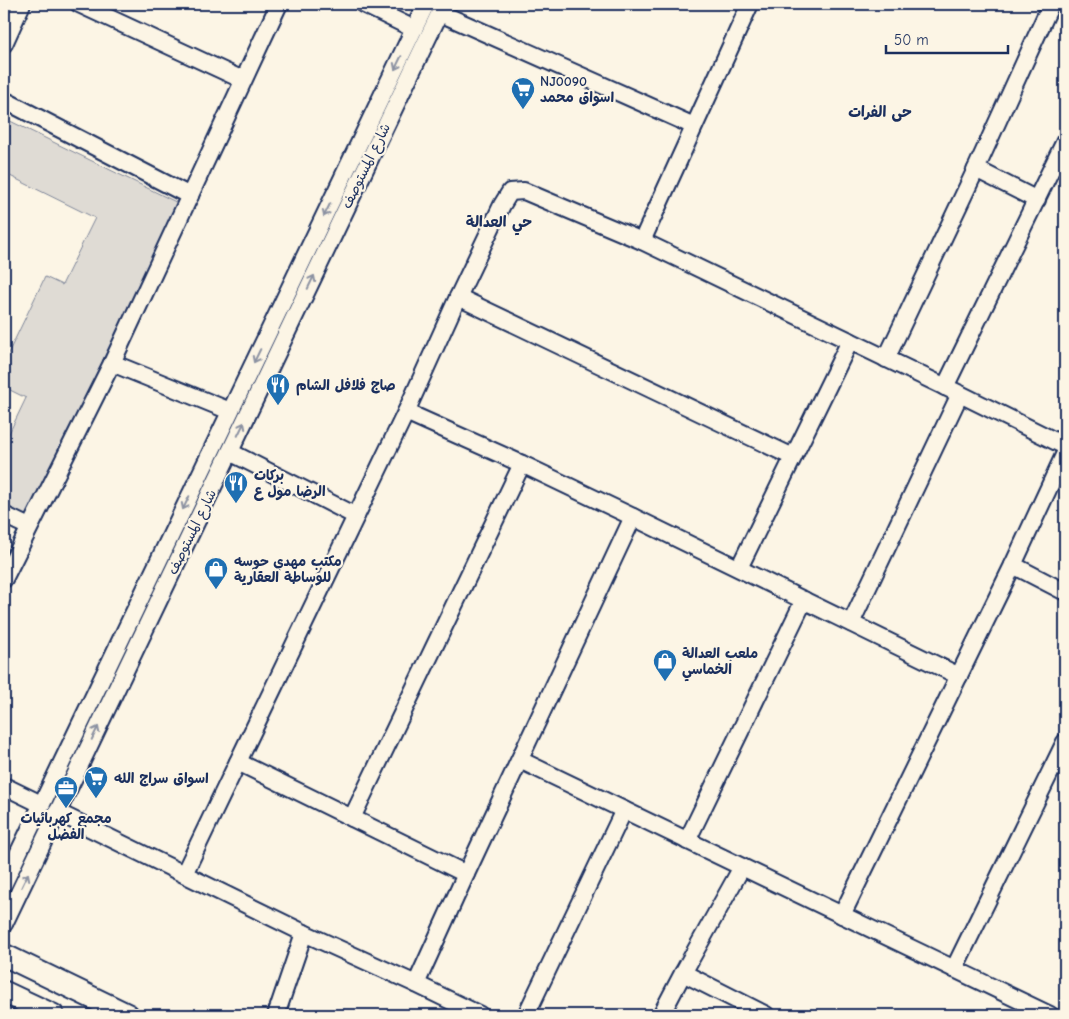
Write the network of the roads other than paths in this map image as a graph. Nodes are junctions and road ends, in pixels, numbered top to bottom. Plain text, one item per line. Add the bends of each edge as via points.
1 (22, 4) edge
2 (80, 4) edge
3 (279, 4) edge
4 (363, 4) edge
5 (750, 4) edge
6 (1051, 4) edge
7 (437, 7) edge
8 (414, 29) junction
9 (4, 44) edge
10 (244, 80) junction
11 (4, 100) edge
12 (381, 117) junction
13 (694, 126) junction
14 (1065, 141) edge
15 (976, 169) junction
16 (190, 196) junction
17 (1037, 200) junction
18 (642, 241) junction
19 (458, 297) junction
20 (850, 341) junction
21 (886, 359) junction
22 (112, 363) junction
23 (945, 387) junction
24 (960, 394) junction
25 (230, 411) junction
26 (406, 412) junction
27 (1065, 446) edge
28 (230, 452) junction
29 (1065, 452) edge
30 (793, 457) junction
31 (522, 464) junction
32 (4, 515) edge
33 (356, 516) junction
34 (633, 517) junction
35 (29, 528) junction
36 (166, 546) junction
37 (181, 554) junction
38 (1013, 564) junction
39 (739, 568) junction
40 (4, 579) edge
41 (1065, 592) edge
42 (804, 600) junction
43 (851, 623) junction
44 (959, 676) junction
45 (1065, 742) edge
46 (520, 760) junction
47 (238, 762) junction
48 (4, 786) edge
49 (41, 804) junction
50 (624, 810) junction
51 (57, 812) junction
52 (352, 818) junction
53 (687, 841) junction
54 (742, 867) junction
55 (184, 874) junction
56 (466, 874) junction
57 (4, 883) edge
58 (842, 915) junction
59 (4, 924) edge
60 (304, 933) junction
61 (4, 955) edge
62 (954, 969) junction
63 (683, 973) junction
64 (416, 984) junction
65 (4, 992) edge
66 (53, 1015) edge
67 (128, 1015) edge
68 (276, 1015) edge
69 (480, 1015) edge
70 (526, 1015) edge
71 (661, 1015) edge
72 (766, 1015) edge
73 (1050, 1015) edge

1 - 9 street
2 - 10 street
3 - 10 street
4 - 8 street
5 - 13 street
6 - 15 street
7 - 8 street, شارع المستوصف
7 - 12 street, شارع المستوصف
7 - 13 street
8 -> 12 street, شارع المستوصف
10 - 16 street
11 - 16 street
12 -> 25 street, شارع المستوصف
28 -> 12 street, شارع المستوصف
13 - 18 street
14 - 17 street
15 - 17 street
15 - 21 street
16 - 22 street
17 - 23 street
18 - 19 street via 524,191 510,192
18 - 20 street
19 - 26 street
19 - 30 street
20 - 21 street
20 - 30 street
21 - 23 street
22 - 25 street
22 - 35 street
23 - 24 street
24 - 27 street
24 - 43 street
25 -> 36 street, شارع المستوصف
26 - 31 street
26 - 33 street
28 - 33 street
28 - 37 street, شارع المستوصف
29 - 38 street
30 - 39 street
31 - 34 street
31 - 52 street
32 - 35 street
33 - 47 street
34 - 39 street
34 - 46 street
35 - 40 street
36 - 37 street
36 - 49 street, شارع المستوصف
51 -> 37 street, شارع المستوصف
38 - 41 street
38 - 44 street
39 - 42 street
42 - 43 street
42 - 53 street
43 - 44 street
44 - 58 street
45 - 62 street
46 - 50 street
46 - 56 street
47 - 52 street
47 - 55 street
48 - 49 street
49 - 57 street, شارع المستوصف
50 - 53 street
50 - 70 street
51 - 55 street
59 -> 51 street, شارع المستوصف
52 - 56 street
53 - 54 street
54 - 58 street
54 - 63 street
55 - 60 street
56 - 64 street
58 - 62 street
60 - 64 street
60 - 68 street
61 - 67 main road
62 - 73 street
63 - 71 street
63 - 72 street
64 - 69 street
65 - 66 main road

